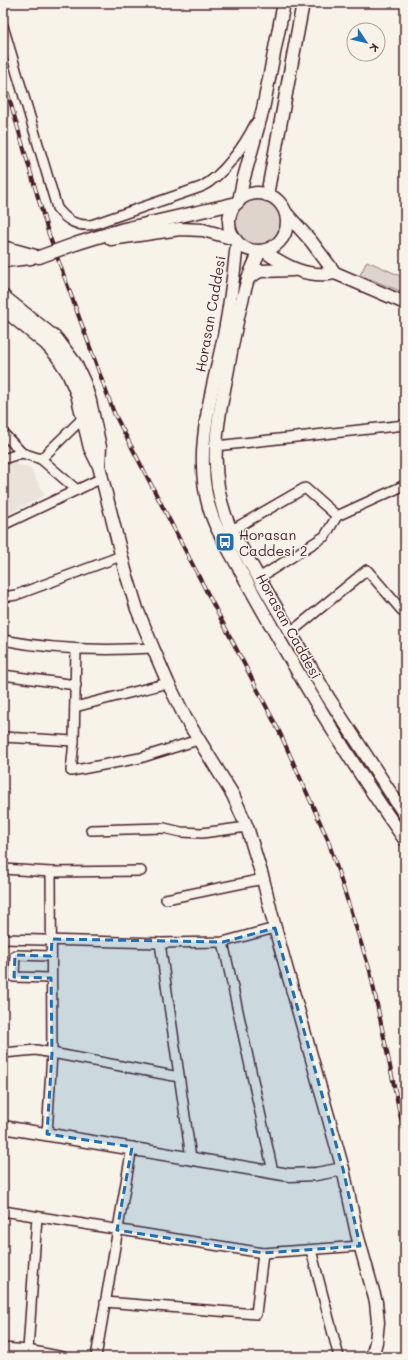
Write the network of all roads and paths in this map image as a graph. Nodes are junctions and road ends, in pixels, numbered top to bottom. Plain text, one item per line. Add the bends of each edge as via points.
1 (284, 3) edge
2 (303, 3) edge
3 (3, 26) edge
4 (263, 109) junction
5 (267, 195) junction
6 (238, 202) junction
7 (286, 213) junction
8 (236, 240) junction
9 (78, 243) junction
10 (3, 247) edge
11 (262, 251) junction
12 (39, 257) junction
13 (4, 262) edge
14 (297, 270) junction
15 (335, 274) junction
16 (248, 278) junction
17 (3, 296) edge
18 (405, 304) edge
19 (3, 309) edge
20 (83, 418) junction
21 (405, 425) edge
22 (3, 433) edge
23 (216, 446) junction
24 (22, 453) junction
25 (3, 459) edge
26 (41, 459) junction
27 (101, 472) junction
28 (405, 485) edge
29 (77, 490) junction
30 (337, 516) junction
31 (3, 526) edge
32 (232, 530) junction
33 (121, 556) junction
34 (259, 578) junction
35 (3, 597) edge
36 (405, 614) edge
37 (290, 633) junction
38 (3, 640) edge
39 (152, 648) junction
40 (76, 650) junction
41 (3, 676) edge
42 (168, 683) junction
43 (76, 685) junction
44 (75, 706) junction
45 (3, 737) edge
46 (198, 740) junction
47 (74, 741) junction
48 (405, 815) edge
49 (247, 827) junction
50 (91, 830) dead end
51 (405, 840) edge
52 (3, 869) edge
53 (141, 871) dead end
54 (51, 872) junction
55 (263, 879) junction
56 (166, 899) dead end
57 (274, 928) junction
58 (3, 939) edge
59 (52, 939) junction
60 (223, 942) junction
61 (160, 943) junction
62 (51, 956) junction
63 (51, 978) junction
64 (3, 1053) edge
65 (52, 1053) junction
66 (179, 1077) junction
67 (3, 1127) edge
68 (47, 1134) junction
69 (132, 1147) junction
70 (191, 1158) junction
71 (343, 1169) junction
72 (272, 1172) junction
73 (3, 1211) edge
74 (37, 1217) junction
75 (118, 1230) junction
76 (360, 1246) junction
77 (311, 1250) junction
78 (263, 1253) junction
79 (105, 1302) junction
80 (3, 1348) edge
81 (28, 1350) junction
82 (63, 1357) edge
83 (96, 1357) edge
84 (339, 1357) edge
85 (372, 1357) edge

1 - 4 street
2 - 5 street
3 - 4 street via 57,208 76,224 94,224 210,182 242,146
4 - 6 street
5 - 6 street via 252,194
5 - 7 street via 280,203
6 - 8 street via 229,219
6 - 9 street via 124,228
7 - 11 street via 287,225 283,237 275,246
7 - 15 street
8 - 9 street via 203,230 180,229
8 - 11 street via 246,249
8 - 51 street, Horasan Caddesi via 235,265 224,334 205,426 204,474 210,510 221,536 302,682
9 - 12 street, bridge
10 - 12 street
11 - 14 street
11 - 16 street, Horasan Caddesi
12 - 13 street
14 - 15 street via 312,274
14 - 16 street via 260,271
15 - 18 street
16 - 23 street, Horasan Caddesi via 221,398
17 - 27 street via 57,340 75,363 84,382 91,409 100,447
19 - 20 street via 38,336 60,360 72,380
20 - 26 street
20 - 27 street via 90,448
21 - 23 street
22 - 24 street
23 - 32 street, Horasan Caddesi via 219,494
24 - 25 street
24 - 26 street
26 - 29 street
27 - 29 street
27 - 33 street
28 - 30 street
29 - 31 street
30 - 32 street via 305,488
30 - 34 street via 325,536
32 - 34 street, Horasan Caddesi
33 - 35 street via 16,595
33 - 39 street
34 - 37 street, Horasan Caddesi
36 - 37 street via 367,570
37 - 48 street, Horasan Caddesi via 350,733
38 - 40 street
39 - 40 street
39 - 42 street
40 - 43 street
41 - 43 street
42 - 44 street
42 - 46 street
43 - 44 street
44 - 47 street
45 - 47 street
46 - 47 street via 140,758 70,771
46 - 49 street via 229,788
49 - 50 street via 202,833 164,828
49 - 55 street
52 - 54 street
53 - 54 street
54 - 59 street
55 - 56 street
55 - 57 street
57 - 60 street
57 - 71 street
58 - 59 street
59 - 61 street
59 - 62 street
60 - 61 street
60 - 72 street
61 - 66 street
62 - 63 street
62 - 63 street via 15,955 14,977
63 - 65 street
64 - 65 street via 36,1050
65 - 66 street
65 - 68 street
66 - 70 street
67 - 68 street
68 - 69 street
69 - 70 street
69 - 75 street
70 - 72 street
71 - 72 street via 302,1175
71 - 76 street
73 - 74 street
74 - 75 street
74 - 81 street
75 - 78 street
75 - 79 street
76 - 77 street
76 - 85 street via 377,1312 377,1332
77 - 78 street
77 - 84 street
78 - 79 street via 256,1314
79 - 83 street
80 - 81 street
81 - 82 street

